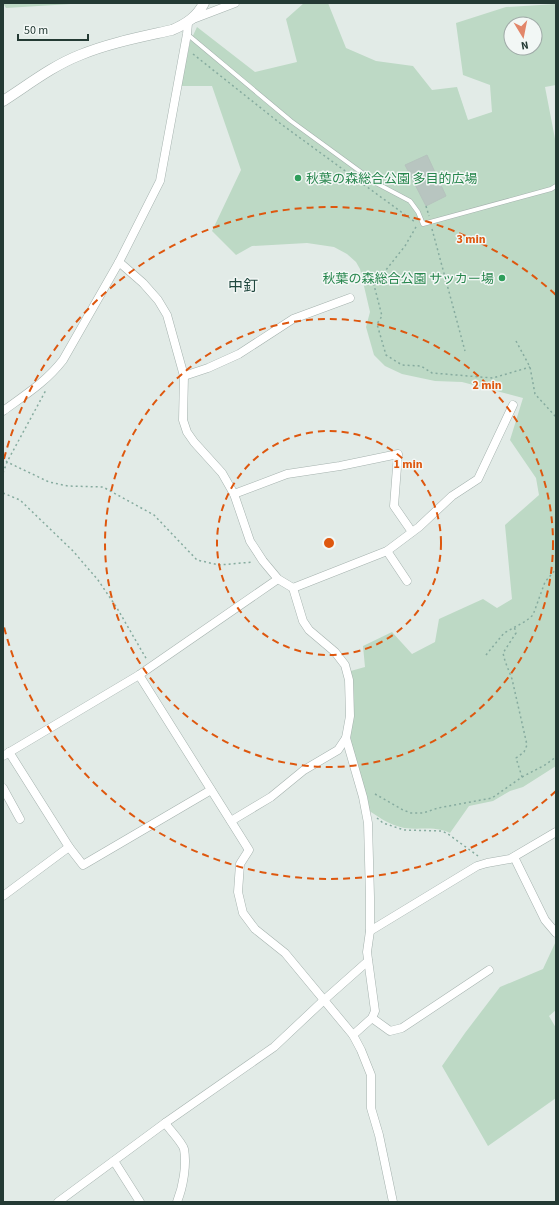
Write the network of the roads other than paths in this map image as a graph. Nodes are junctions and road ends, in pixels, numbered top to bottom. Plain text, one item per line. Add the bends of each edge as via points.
1 (204, 3) edge
2 (235, 3) edge
3 (190, 21) junction
4 (187, 34) junction
5 (3, 101) edge
6 (556, 186) edge
7 (119, 262) junction
8 (350, 298) dead end
9 (184, 376) junction
10 (514, 405) dead end
11 (3, 411) edge
12 (234, 494) junction
13 (412, 532) junction
14 (387, 551) junction
15 (278, 579) junction
16 (407, 581) dead end
17 (293, 588) junction
18 (139, 675) junction
19 (346, 738) junction
20 (6, 754) edge
21 (3, 788) edge
22 (212, 790) junction
23 (20, 819) dead end
24 (231, 821) junction
25 (556, 832) edge
26 (70, 847) junction
27 (514, 857) junction
28 (3, 896) edge
29 (370, 931) junction
30 (556, 933) edge
31 (368, 961) junction
32 (490, 970) dead end
33 (324, 1000) junction
34 (372, 1018) junction
35 (353, 1035) junction
36 (165, 1123) junction
37 (114, 1161) junction
38 (59, 1202) edge
39 (140, 1202) edge
40 (177, 1202) edge
41 (393, 1202) edge

1 - 3 street
2 - 3 street
3 - 4 street
3 - 5 street via 172,30 79,55
4 - 6 lane via 291,121 376,183 410,200 423,224
4 - 7 street via 160,181
7 - 9 street via 143,283 167,315
7 - 11 street via 63,360 43,382
8 - 9 street via 293,319 239,354
9 - 12 street via 183,420 187,432 222,473
10 - 13 street via 478,479 452,496
12 - 13 street via 287,474 398,454 394,506
12 - 15 street via 250,541
13 - 14 street
14 - 16 street
14 - 17 street
15 - 17 street
15 - 18 street
17 - 19 street via 303,621 309,630 335,652 345,665 349,680 350,716
18 - 20 street
18 - 22 street
19 - 24 street via 338,750 304,770 271,798
19 - 29 street via 368,823
20 - 26 street
21 - 23 street
22 - 24 street
22 - 26 street via 83,865
24 - 33 street via 249,850 240,864 238,892 243,913 255,929 285,953
25 - 27 street
26 - 28 street
27 - 29 street via 477,866
27 - 30 street via 545,920
29 - 31 street
31 - 33 street
31 - 34 street via 375,1011
32 - 34 street via 402,1028 390,1031
33 - 35 street
33 - 36 street via 274,1047
34 - 35 street
35 - 41 street via 371,1075 371,1108
36 - 37 street
36 - 40 street via 184,1148 183,1178
37 - 38 street
37 - 39 street

